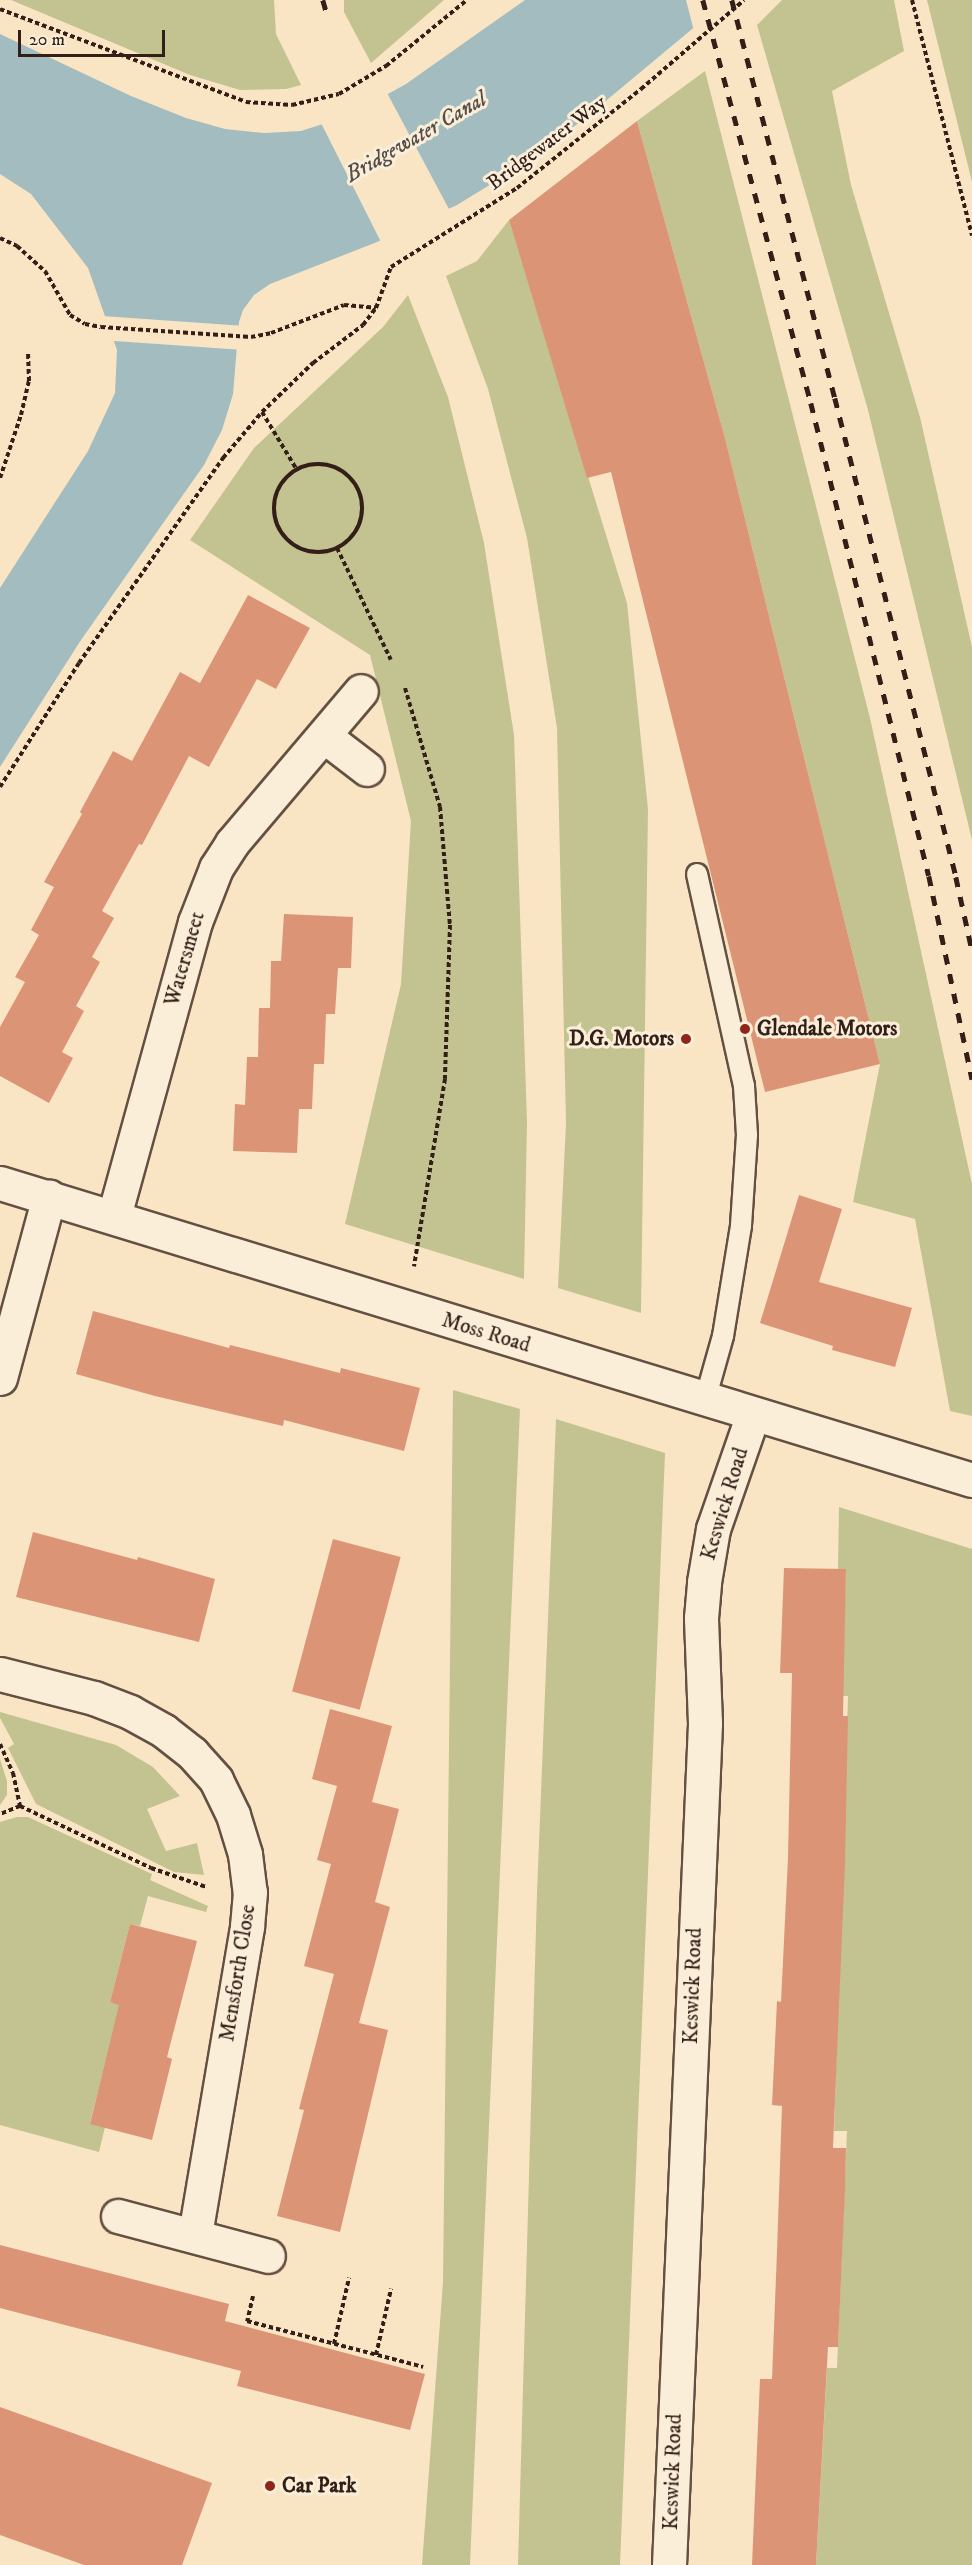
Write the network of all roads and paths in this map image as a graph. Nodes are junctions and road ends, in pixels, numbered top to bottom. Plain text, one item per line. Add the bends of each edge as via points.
1 (466, 0) edge
2 (744, 0) edge
3 (912, 0) edge
4 (0, 9) edge
5 (972, 235) edge
6 (0, 238) edge
7 (376, 308) junction
8 (28, 352) dead end
9 (262, 412) junction
10 (297, 470) junction
11 (0, 478) edge
12 (337, 548) junction
13 (392, 663) dead end
14 (402, 683) dead end
15 (361, 691) dead end
16 (324, 736) junction
17 (367, 769) dead end
18 (0, 787) edge
19 (697, 874) dead end
20 (0, 1183) edge
21 (49, 1196) junction
22 (114, 1216) junction
23 (407, 1309) junction
24 (0, 1378) edge
25 (705, 1400) junction
26 (753, 1414) junction
27 (972, 1480) edge
28 (0, 1674) edge
29 (0, 1744) edge
30 (20, 1806) junction
31 (0, 1814) edge
32 (250, 1892) junction
33 (118, 2216) dead end
34 (195, 2236) junction
35 (268, 2256) dead end
36 (349, 2278) dead end
37 (392, 2289) dead end
38 (254, 2293) dead end
39 (334, 2343) junction
40 (376, 2355) junction
41 (423, 2367) dead end
42 (669, 2565) edge

1 - 4 path via 386,66 339,94 292,105 246,102
2 - 7 path, Bridgewater Way via 517,188 391,267
3 - 5 path
6 - 7 path via 17,246 45,271 70,315 101,327 251,337 344,305
7 - 9 path via 363,325 313,363
8 - 11 path via 29,381 24,404
9 - 10 path
9 - 18 path via 223,458 79,663
10 - 12 path via 278,492 274,506 276,521 294,545 322,552
10 - 12 path via 324,464 350,477 358,489 362,502 357,529
12 - 13 path
14 - 23 path via 440,807 450,925 445,1079
15 - 16 street, Watersmeet
16 - 17 street
16 - 22 street, Watersmeet via 216,867 195,922
19 - 25 lane via 744,1086 747,1135 741,1226 723,1336
20 - 21 street, Moss Road
21 - 22 street, Moss Road
21 - 24 street
22 - 23 street, Moss Road
23 - 25 street, Moss Road
25 - 26 street, Moss Road
26 - 27 street, Moss Road
26 - 42 street, Keswick Road via 713,1529 701,1618 705,1723
28 - 32 street, Mensforth Close via 94,1698 130,1712 192,1753 216,1780 233,1815 245,1854
29 - 30 path via 13,1773
30 - 31 path
30 - 32 path via 181,1880
32 - 34 street, Mensforth Close
33 - 34 street
34 - 35 street
36 - 39 path
37 - 40 path
38 - 39 path via 247,2321
39 - 40 path
40 - 41 path

